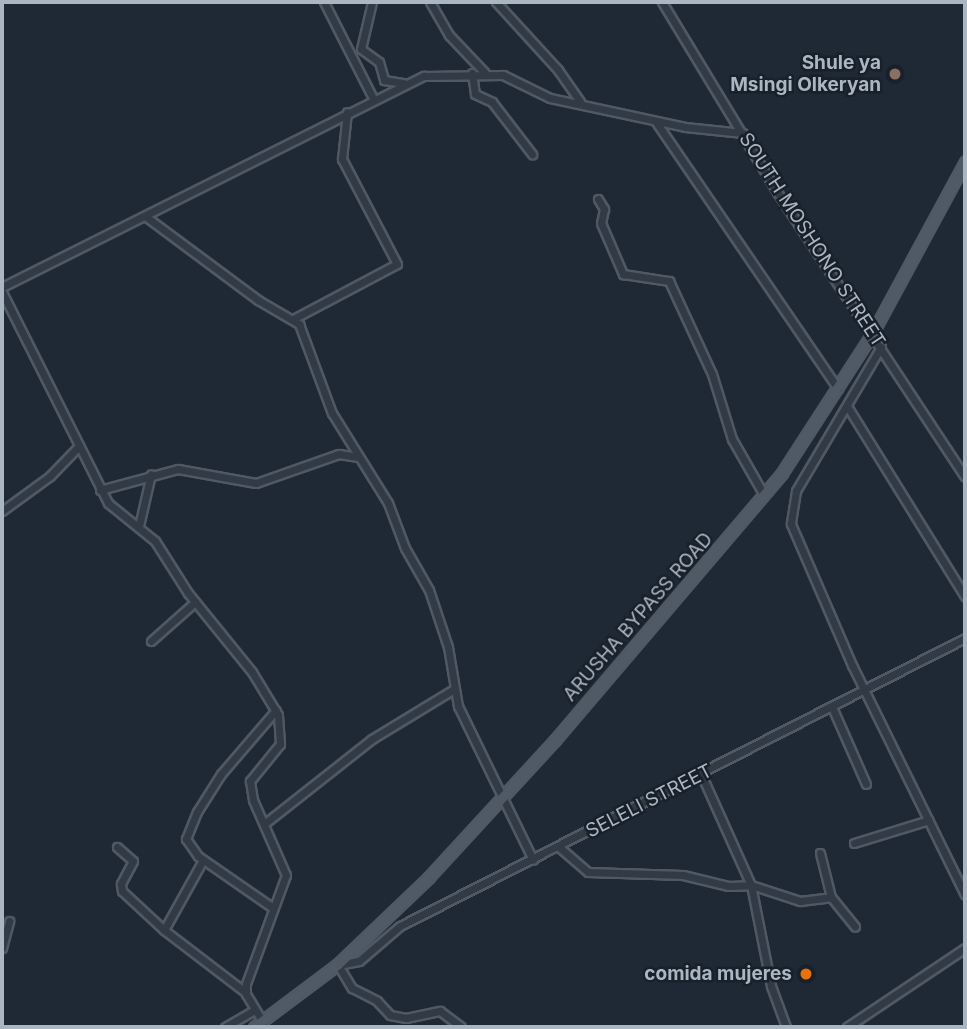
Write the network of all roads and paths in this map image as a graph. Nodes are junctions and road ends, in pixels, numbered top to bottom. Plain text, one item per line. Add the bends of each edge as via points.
1 (324, 2) edge
2 (372, 2) edge
3 (430, 2) edge
4 (496, 2) edge
5 (662, 2) edge
6 (485, 73) junction
7 (471, 74) junction
8 (405, 83) junction
9 (373, 98) junction
10 (580, 102) junction
11 (347, 112) junction
12 (656, 122) junction
13 (743, 132) junction
14 (532, 153) dead end
15 (965, 162) edge
16 (598, 199) dead end
17 (145, 216) junction
18 (2, 287) edge
19 (2, 292) edge
20 (295, 318) junction
21 (872, 334) junction
22 (881, 347) junction
23 (839, 390) junction
24 (847, 406) junction
25 (79, 446) junction
26 (359, 457) junction
27 (150, 474) junction
28 (965, 477) edge
29 (100, 490) junction
30 (764, 495) junction
31 (2, 511) edge
32 (139, 526) junction
33 (965, 596) edge
34 (195, 602) junction
35 (965, 638) edge
36 (151, 641) dead end
37 (454, 690) junction
38 (866, 690) junction
39 (832, 707) junction
40 (276, 710) junction
41 (701, 774) junction
42 (866, 784) dead end
43 (503, 796) junction
44 (929, 820) junction
45 (264, 824) junction
46 (854, 843) dead end
47 (117, 847) dead end
48 (559, 847) junction
49 (820, 853) dead end
50 (203, 860) junction
51 (533, 860) junction
52 (751, 886) junction
53 (965, 895) edge
54 (831, 897) junction
55 (273, 908) junction
56 (9, 921) dead end
57 (855, 927) dead end
58 (164, 930) junction
59 (2, 948) edge
60 (965, 948) edge
61 (337, 965) junction
62 (245, 992) junction
63 (255, 1010) junction
64 (258, 1024) edge
65 (225, 1027) edge
66 (461, 1027) edge
67 (784, 1027) edge
68 (847, 1027) edge

1 - 9 street
2 - 8 street via 360,49 379,62 384,80
3 - 6 street via 449,35
4 - 10 street via 558,70
5 - 13 street, SOUTH MOSHONO STREET
6 - 7 street
6 - 10 street via 509,77 550,98
7 - 8 street via 430,75
7 - 14 street via 475,94 492,102
8 - 9 street
9 - 11 street
10 - 12 street
11 - 17 street
11 - 20 street via 342,159 397,264
12 - 13 street
12 - 23 street
13 - 21 street, SOUTH MOSHONO STREET
15 - 21 main road, ARUSHA BYPASS ROAD
16 - 30 street via 604,209 601,223 623,274 669,281 712,374 738,454
17 - 18 street
17 - 20 street via 258,300
19 - 25 street
20 - 26 street via 332,413
21 - 22 street, SOUTH MOSHONO STREET
21 - 23 main road, ARUSHA BYPASS ROAD
22 - 24 street
22 - 28 street, SOUTH MOSHONO STREET
23 - 30 main road, ARUSHA BYPASS ROAD
24 - 33 street
24 - 38 street via 796,491 790,519
25 - 29 street
25 - 31 street via 50,476
26 - 27 street via 339,454 256,483 193,470
26 - 37 street via 388,503 405,548 429,590 448,647
27 - 29 street
27 - 32 street
29 - 32 street via 113,509
30 - 43 main road, ARUSHA BYPASS ROAD
32 - 34 street via 161,549
34 - 36 street
34 - 40 street via 252,672
35 - 38 street, SELELI STREET
37 - 43 street
37 - 45 street via 372,739
38 - 39 street, SELELI STREET
38 - 44 street
39 - 41 street, SELELI STREET
39 - 42 street
40 - 45 street via 280,744 250,781
40 - 50 street via 233,758 197,812 187,842
41 - 48 street, SELELI STREET
41 - 52 street
43 - 51 street
43 - 61 main road, ARUSHA BYPASS ROAD via 421,886
44 - 46 street
44 - 53 street
45 - 55 street via 286,875
47 - 58 street via 133,861 121,889
48 - 51 street, SELELI STREET
48 - 52 street via 588,872 683,875 728,886
49 - 54 street
50 - 55 street
50 - 58 street
51 - 61 street, SELELI STREET via 400,926 361,960
52 - 54 street via 800,901
52 - 67 street
54 - 57 street
55 - 62 street
56 - 59 street
58 - 62 street
60 - 68 street
61 - 64 main road, ARUSHA BYPASS ROAD
61 - 66 street via 352,988 377,1001 390,1015 406,1018 440,1011
62 - 63 street
63 - 64 street
63 - 65 street

